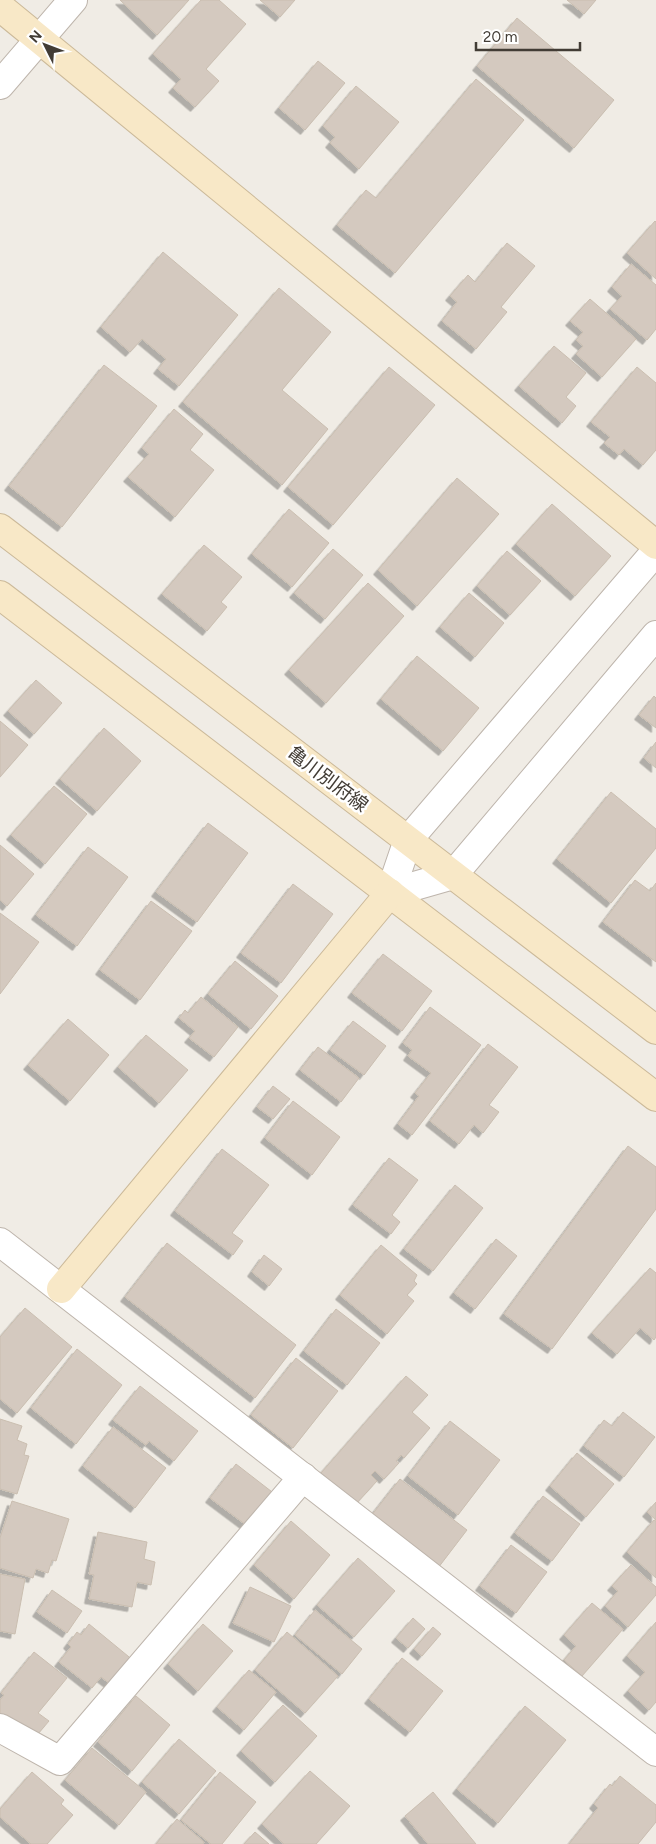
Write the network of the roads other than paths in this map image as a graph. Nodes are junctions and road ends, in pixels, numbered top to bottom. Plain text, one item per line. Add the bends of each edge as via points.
1 (73, 0) edge
2 (0, 7) edge
3 (39, 39) junction
4 (0, 85) edge
5 (0, 528) edge
6 (656, 545) edge
7 (656, 550) edge
8 (0, 595) edge
9 (656, 635) edge
10 (408, 840) junction
11 (453, 875) junction
12 (390, 894) junction
13 (656, 1030) edge
14 (656, 1097) edge
15 (0, 1242) edge
16 (61, 1289) junction
17 (303, 1477) junction
18 (0, 1728) edge
19 (656, 1752) edge

1 - 3 street
2 - 3 main road
3 - 4 street
3 - 6 main road
5 - 10 main road, 亀川別府線
7 - 10 street
8 - 12 main road
9 - 11 street
10 - 11 main road, 亀川別府線
10 - 12 street
11 - 12 street
11 - 13 main road, 亀川別府線
12 - 14 main road
12 - 16 main road
15 - 16 street
16 - 17 street
17 - 18 street via 60,1761
17 - 19 street

